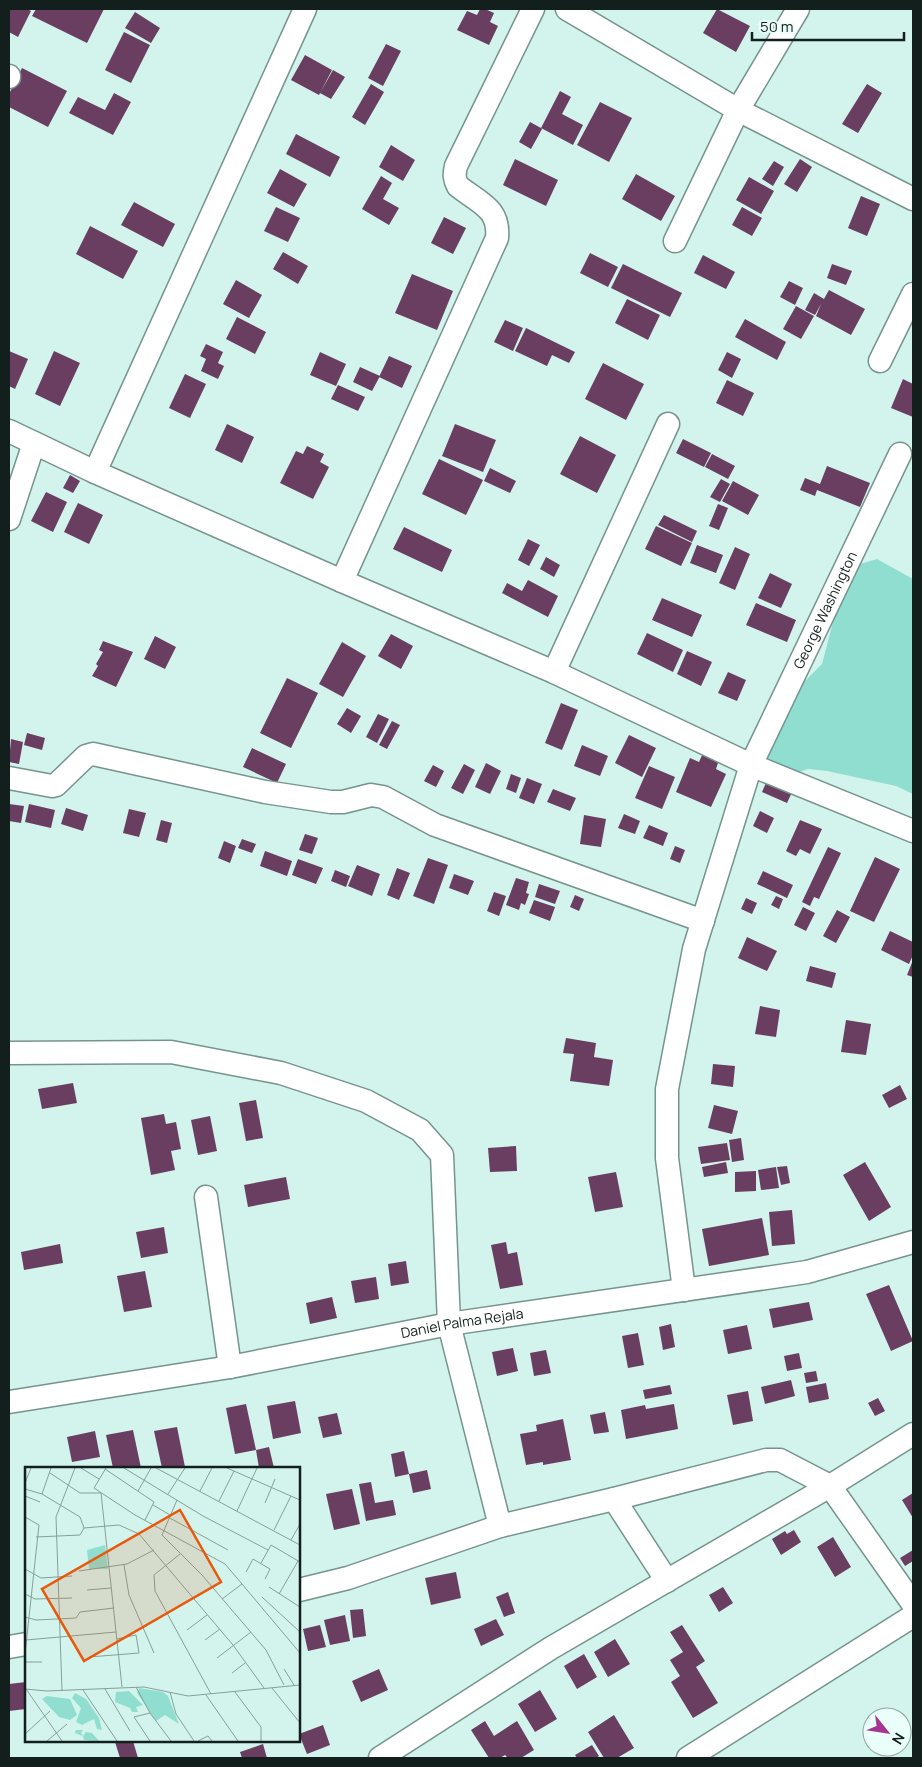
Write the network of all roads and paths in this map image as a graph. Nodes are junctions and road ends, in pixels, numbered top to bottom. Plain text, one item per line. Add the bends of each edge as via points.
1 (305, 9) edge
2 (534, 9) edge
3 (567, 9) edge
4 (798, 9) edge
5 (738, 110) junction
6 (913, 199) edge
7 (675, 241) dead end
8 (913, 294) edge
9 (880, 361) dead end
10 (668, 424) dead end
11 (9, 430) edge
12 (34, 443) junction
13 (900, 454) dead end
14 (96, 472) junction
15 (9, 519) edge
16 (342, 581) junction
17 (554, 672) junction
18 (751, 765) junction
19 (9, 778) edge
20 (913, 831) edge
21 (703, 922) junction
22 (9, 1053) edge
23 (206, 1197) dead end
24 (913, 1242) edge
25 (684, 1290) junction
26 (449, 1324) junction
27 (230, 1367) junction
28 (9, 1402) edge
29 (913, 1434) edge
30 (830, 1486) junction
31 (614, 1499) junction
32 (500, 1526) junction
33 (667, 1581) junction
34 (300, 1590) edge
35 (913, 1604) edge
36 (913, 1616) edge
37 (25, 1644) edge
38 (9, 1647) edge
39 (380, 1758) edge
40 (688, 1758) edge

1 - 14 street
2 - 16 street via 454,174 458,186 492,212 497,221 497,238
3 - 5 street
4 - 5 street
5 - 6 street
5 - 7 street
8 - 9 street
10 - 17 street
11 - 12 street
12 - 14 street
12 - 15 street
13 - 18 street, George Washington
14 - 16 street
16 - 17 street
17 - 18 street
18 - 20 street
18 - 21 street, George Washington
19 - 21 street via 56,785 86,756 93,754 265,792 331,802 371,795 383,797 435,825
21 - 25 street, George Washington via 694,950 667,1089 667,1158
22 - 26 street via 171,1052 281,1073 366,1101 420,1130 442,1156
23 - 27 street
24 - 25 street, Daniel Palma Rejala via 807,1272
25 - 26 street, Daniel Palma Rejala
26 - 27 street, Daniel Palma Rejala
26 - 32 street
27 - 28 street, Daniel Palma Rejala
29 - 30 street
30 - 31 street via 780,1460 766,1460
30 - 33 street
30 - 35 street
31 - 32 street
31 - 33 street
32 - 34 street via 348,1578
33 - 39 street via 551,1648
36 - 40 street
37 - 38 street

